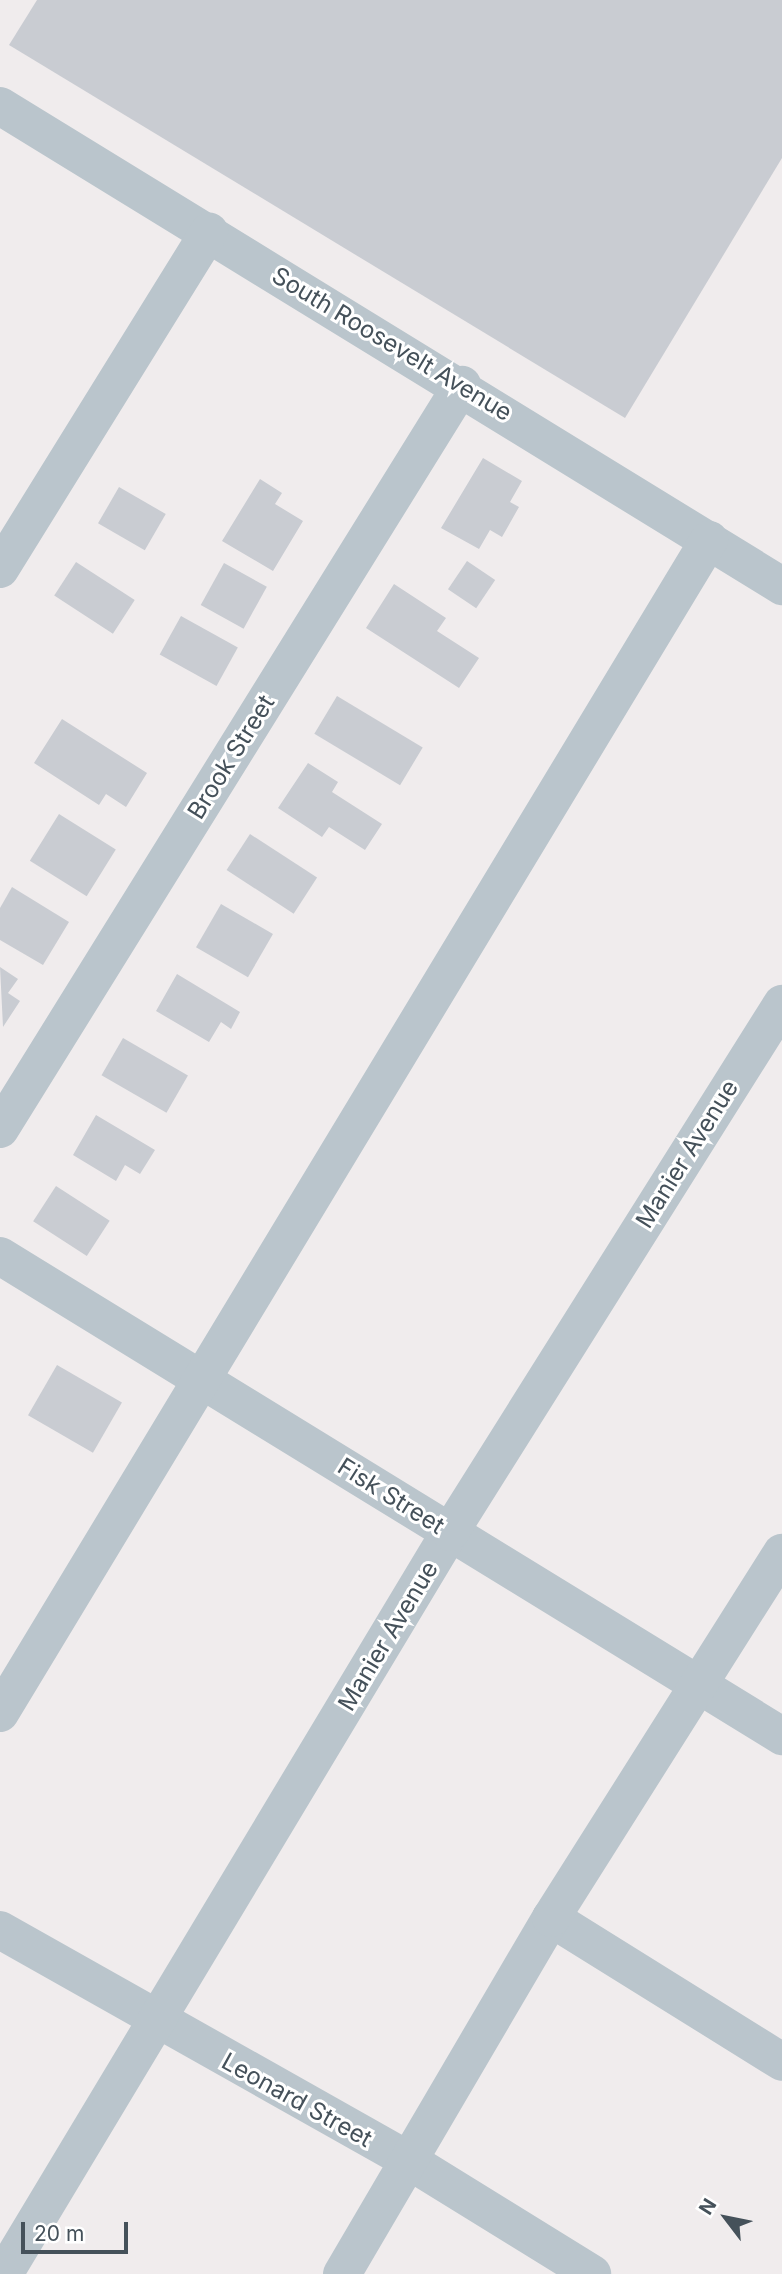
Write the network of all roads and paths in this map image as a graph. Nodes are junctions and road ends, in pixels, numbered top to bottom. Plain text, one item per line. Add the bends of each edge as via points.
1 (0, 106) edge
2 (208, 232) junction
3 (462, 385) junction
4 (709, 540) junction
5 (0, 569) edge
6 (782, 586) edge
7 (782, 1004) edge
8 (0, 1129) edge
9 (0, 1256) edge
10 (201, 1379) junction
11 (450, 1532) junction
12 (782, 1553) edge
13 (701, 1686) junction
14 (0, 1713) edge
15 (782, 1736) edge
16 (551, 1918) junction
17 (0, 1930) edge
18 (155, 2023) junction
19 (782, 2062) edge
20 (411, 2162) junction
21 (4, 2274) edge
22 (342, 2274) edge
23 (592, 2274) edge

1 - 2 street, South Roosevelt Avenue
2 - 3 street, South Roosevelt Avenue
2 - 5 street
3 - 4 street, South Roosevelt Avenue
3 - 8 street, Brook Street
4 - 6 street, South Roosevelt Avenue
4 - 10 street
7 - 11 street, Manier Avenue
9 - 10 street, Fisk Street
10 - 11 street, Fisk Street
10 - 14 street
11 - 13 street, Fisk Street
11 - 18 street, Manier Avenue
12 - 13 street
13 - 15 street, Fisk Street
13 - 16 street
16 - 19 street
16 - 20 street
17 - 18 street, Leonard Street
18 - 20 street, Leonard Street
18 - 21 street, Manier Avenue
20 - 22 street
20 - 23 street, Leonard Street

